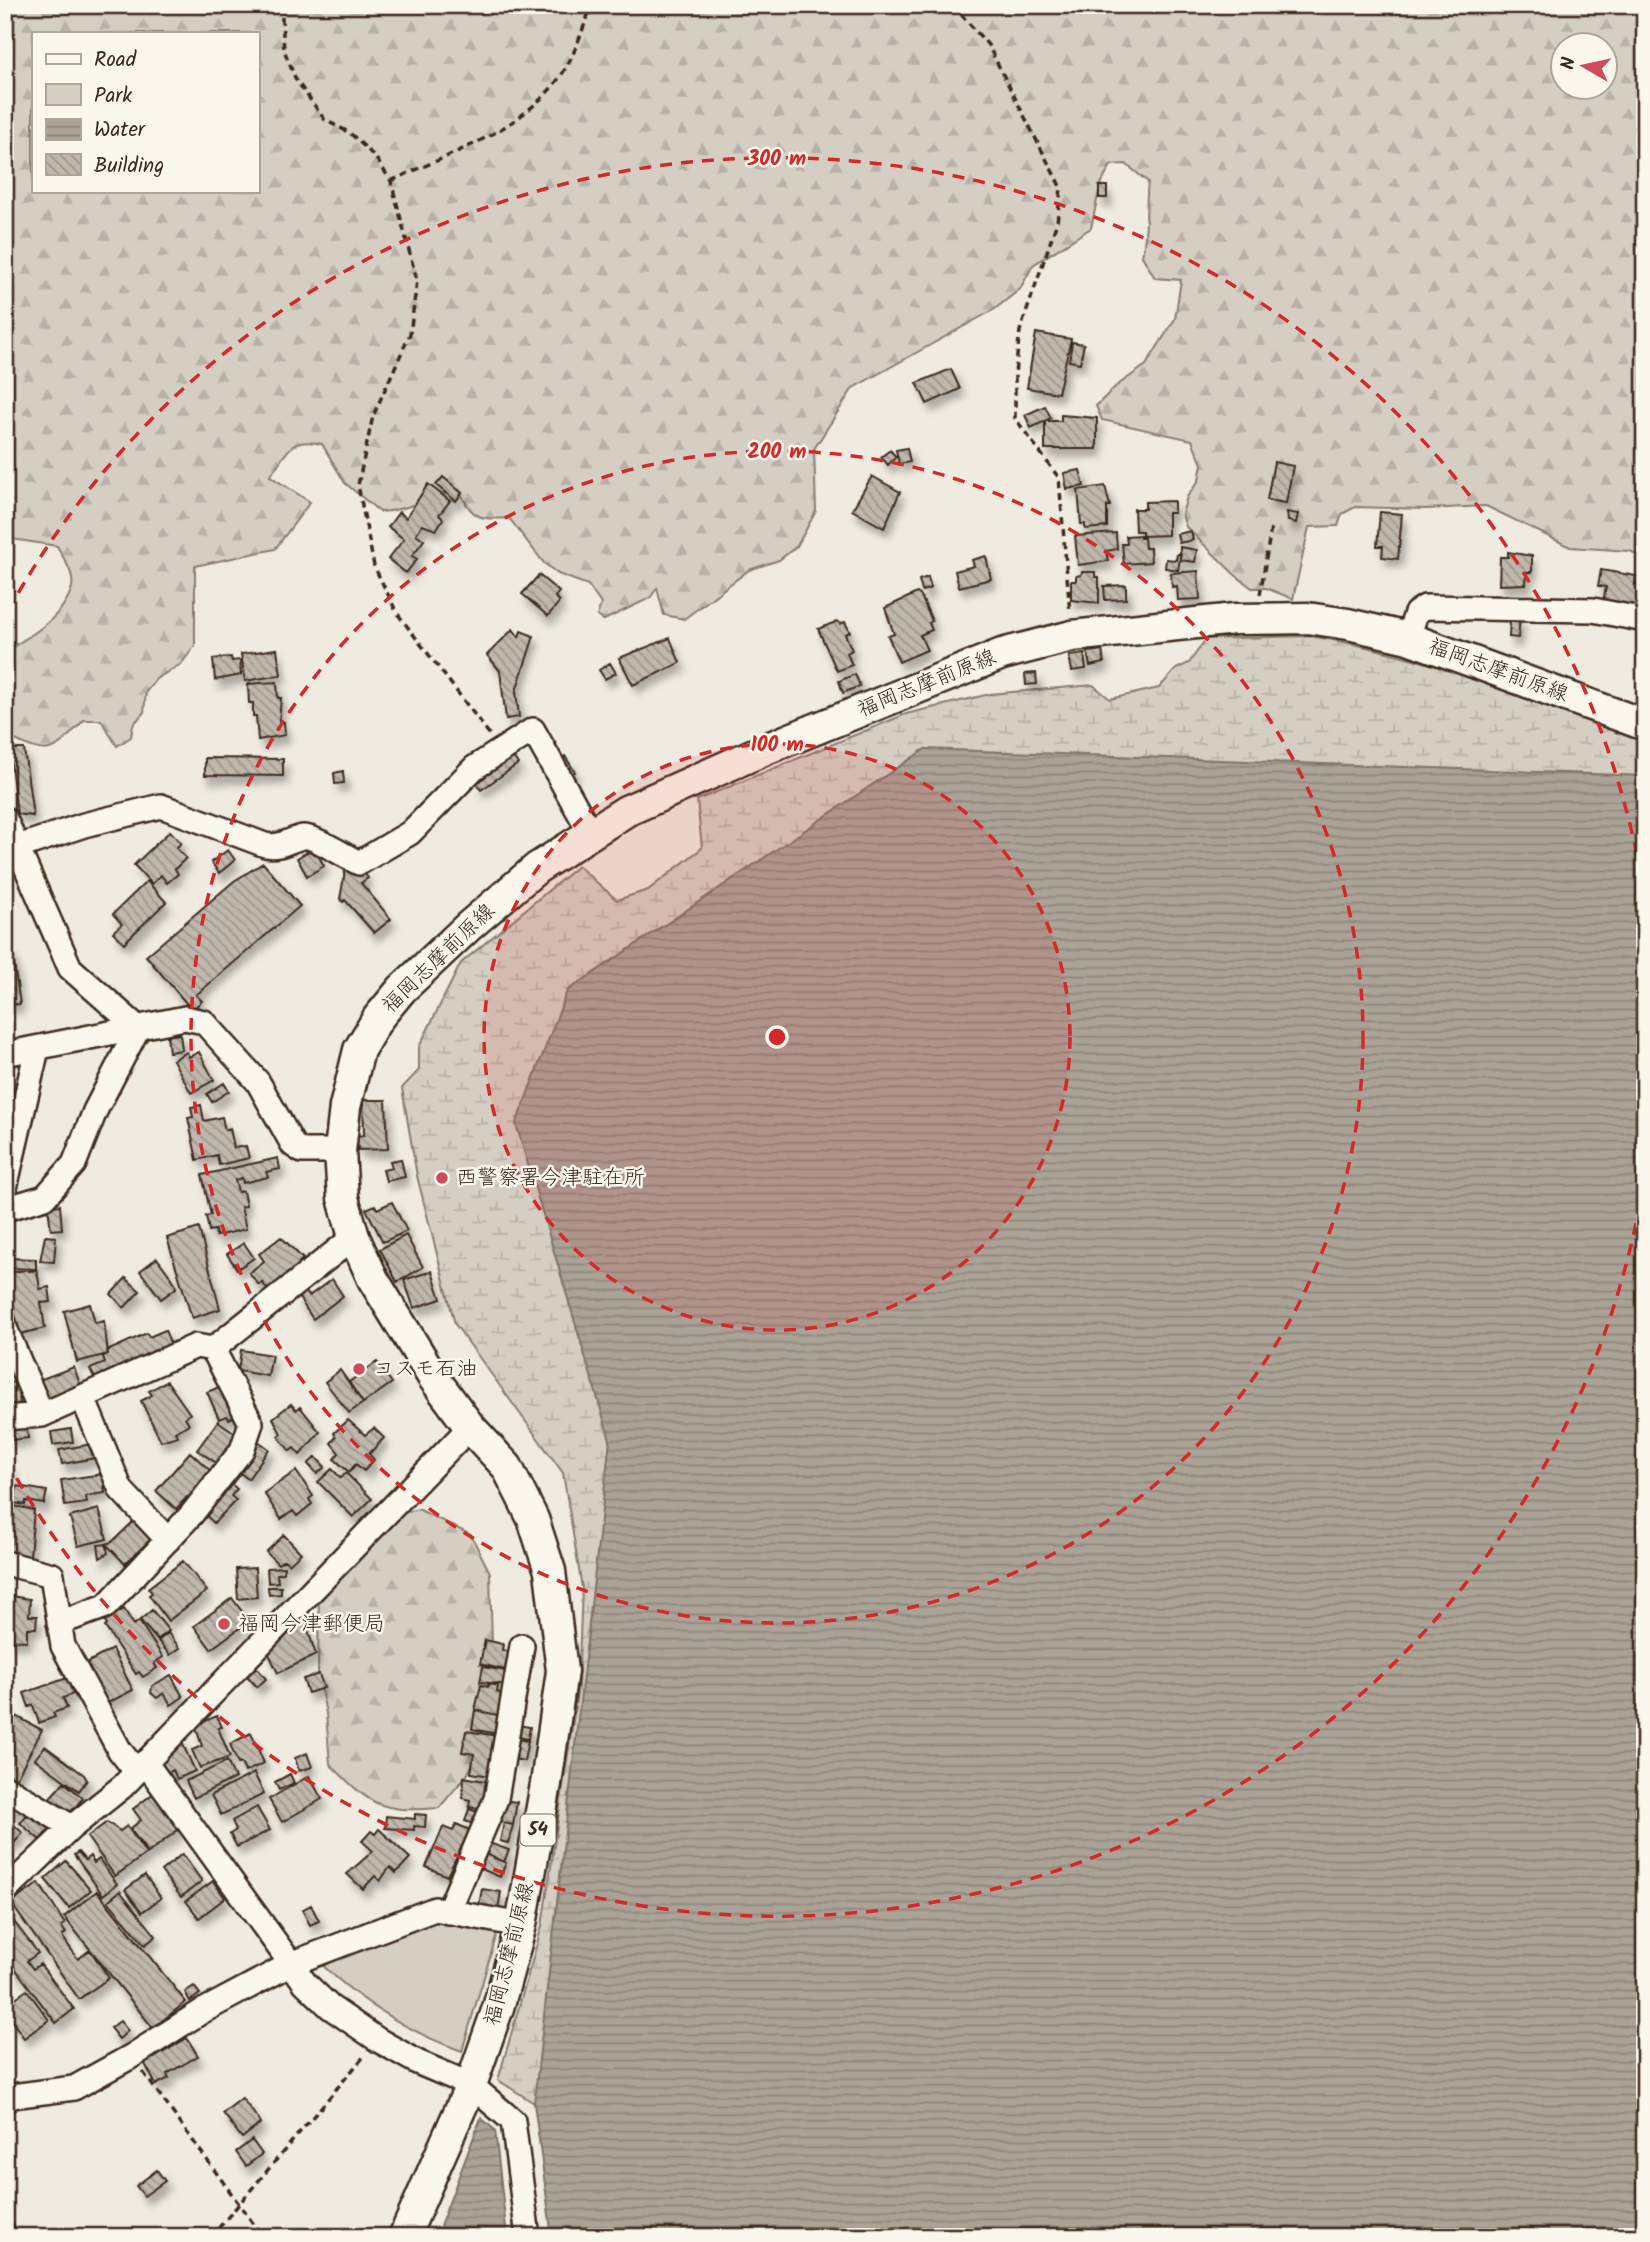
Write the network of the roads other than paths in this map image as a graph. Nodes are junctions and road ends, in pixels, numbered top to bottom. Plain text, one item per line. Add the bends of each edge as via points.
1 (1645, 620) edge
2 (1408, 638) junction
3 (1645, 725) edge
4 (590, 832) junction
5 (10, 833) edge
6 (138, 1028) junction
7 (37, 1049) junction
8 (5, 1054) edge
9 (340, 1152) junction
10 (5, 1188) edge
11 (5, 1209) edge
12 (354, 1237) junction
13 (5, 1328) edge
14 (213, 1349) junction
15 (83, 1398) junction
16 (42, 1415) junction
17 (5, 1418) edge
18 (470, 1427) junction
19 (168, 1540) junction
20 (5, 1563) edge
21 (59, 1623) junction
22 (522, 1646) dead end
23 (140, 1767) junction
24 (5, 1787) edge
25 (72, 1827) junction
26 (5, 1891) edge
27 (448, 1912) junction
28 (521, 1925) junction
29 (293, 1963) junction
30 (471, 2085) junction
31 (5, 2101) edge
32 (404, 2237) edge
33 (528, 2237) edge

1 - 2 street via 1593,610 1425,607 1416,613
2 - 3 main road, 福岡志摩前原線 / 54
2 - 4 main road, 福岡志摩前原線 / 54 via 1308,618 1256,618 1072,636 1002,654 878,703 664,792
4 - 5 street via 533,730 451,789 433,814 410,833 359,863 329,849 318,838 305,836 279,847 265,845 160,806 84,825
4 - 9 main road, 福岡志摩前原線 / 54 via 537,868 469,926 378,1018 359,1050
5 - 6 street via 70,968
6 - 7 street
6 - 9 street via 184,1018 204,1022 258,1082 293,1144 310,1152
6 - 11 street via 74,1164 45,1197
7 - 8 street
7 - 10 street
9 - 12 main road, 福岡志摩前原線 / 54 via 343,1198
12 - 14 street
12 - 18 main road, 福岡志摩前原線 / 54 via 407,1336
13 - 16 street
14 - 15 street via 196,1346
14 - 19 street via 251,1423 242,1450
15 - 16 street
15 - 19 street via 121,1490
16 - 17 street
18 - 23 street
18 - 28 main road, 福岡志摩前原線 / 54 via 507,1467 533,1519 551,1571 558,1617 562,1671
19 - 21 street via 106,1606
20 - 21 street via 52,1575
21 - 23 street via 63,1646 120,1751
22 - 27 street via 496,1799
23 - 25 street
23 - 29 street
24 - 25 street
25 - 26 street
27 - 28 street
27 - 29 street via 435,1909
28 - 30 main road, 福岡志摩前原線 / 54
29 - 30 street via 305,1983 330,2007 418,2062
29 - 31 street via 201,2011 74,2088 12,2096
30 - 32 main road, 福岡志摩前原線 / 54
30 - 33 street via 513,2121

